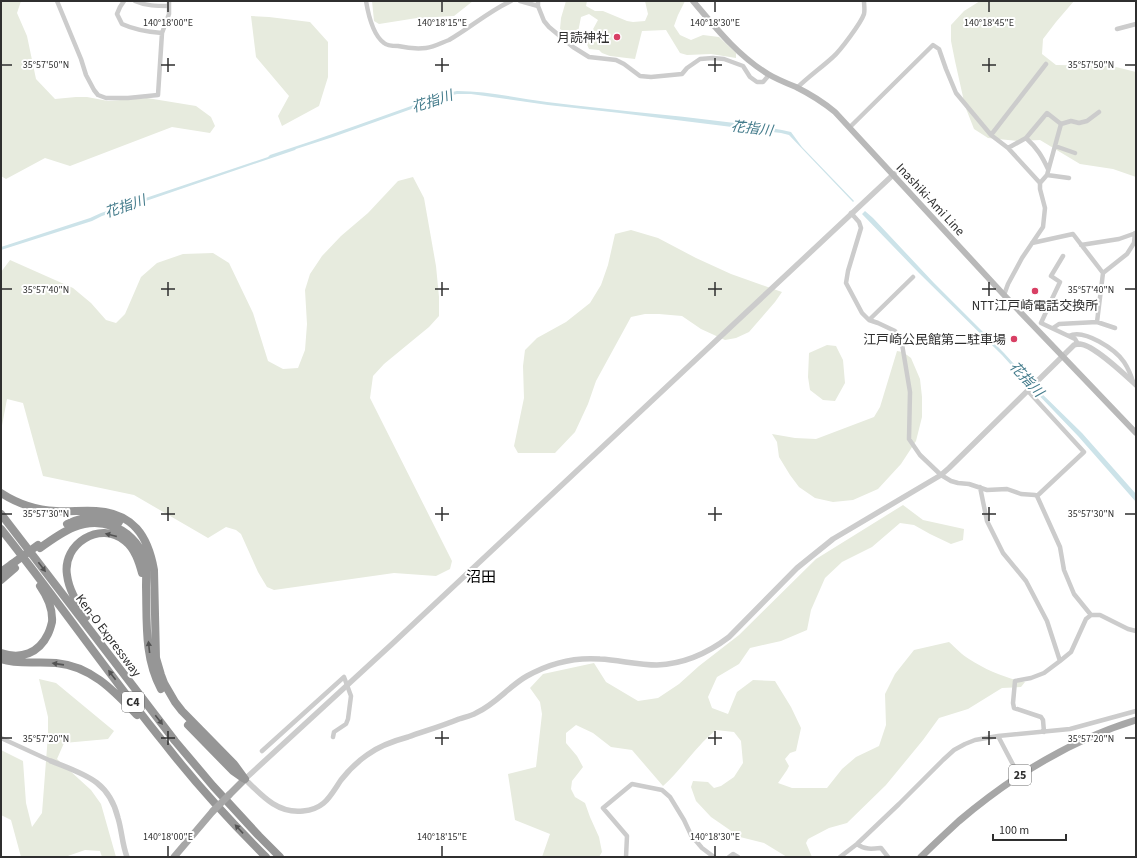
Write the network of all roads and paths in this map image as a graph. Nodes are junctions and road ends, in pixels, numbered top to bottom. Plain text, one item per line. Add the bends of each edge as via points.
1 (57, 1) edge
2 (124, 1) edge
3 (134, 1) edge
4 (366, 1) edge
5 (511, 1) edge
6 (520, 1) edge
7 (693, 1) edge
8 (864, 1) edge
9 (169, 3) edge
10 (538, 3) edge
11 (1136, 24) edge
12 (1117, 29) dead end
13 (162, 33) junction
14 (1046, 64) dead end
15 (769, 75) junction
16 (797, 88) junction
17 (1099, 112) dead end
18 (1061, 124) junction
19 (850, 127) junction
20 (991, 135) junction
21 (1026, 138) junction
22 (1055, 146) junction
23 (1008, 148) junction
24 (1075, 153) dead end
25 (1048, 169) junction
26 (894, 174) junction
27 (1047, 175) junction
28 (1069, 178) dead end
29 (1040, 183) junction
30 (851, 214) junction
31 (1136, 233) edge
32 (1032, 243) junction
33 (1081, 244) junction
34 (1063, 256) dead end
35 (1103, 273) junction
36 (913, 277) dead end
37 (1004, 294) junction
38 (869, 320) junction
39 (1097, 322) junction
40 (1053, 328) junction
41 (1115, 328) dead end
42 (1070, 336) junction
43 (1078, 344) junction
44 (1062, 356) junction
45 (1134, 384) edge
46 (1028, 391) junction
47 (1136, 433) edge
48 (941, 474) junction
49 (980, 487) junction
50 (1, 493) edge
51 (1037, 496) junction
52 (1, 514) edge
53 (1, 529) edge
54 (9, 539) junction
55 (14, 566) junction
56 (1, 572) edge
57 (1, 580) edge
58 (150, 588) junction
59 (1091, 615) junction
60 (1136, 631) edge
61 (1, 653) edge
62 (110, 656) junction
63 (1, 659) edge
64 (1060, 661) junction
65 (347, 685) junction
66 (1136, 711) edge
67 (1136, 720) edge
68 (1044, 732) junction
69 (998, 736) junction
70 (1, 738) edge
71 (333, 738) dead end
72 (165, 744) junction
73 (262, 751) dead end
74 (51, 761) joint
75 (1019, 776) junction
76 (245, 779) junction
77 (857, 844) junction
78 (127, 857) edge
79 (174, 857) edge
80 (266, 857) edge
81 (280, 857) edge
82 (626, 857) edge
83 (714, 857) edge
84 (729, 857) edge
85 (738, 857) edge
86 (840, 857) edge
87 (888, 857) edge
88 (921, 857) edge

1 - 13 street via 86,75 98,95 106,98 158,95
2 - 13 street via 117,14 122,24 134,29
3 - 9 street via 154,6
4 - 5 street via 371,22 383,42 409,48 438,45 462,33
6 - 10 street
7 - 15 main road, Inashiki-Ami Line via 750,62
8 - 16 street via 864,14 842,47
9 - 13 street via 167,21
10 - 15 street via 544,21 549,27 578,50 589,57 616,60 640,76 682,74 700,59 713,58 742,66 757,82 763,82
11 - 12 street
14 - 20 street
15 - 16 main road, Inashiki-Ami Line
16 - 19 main road, Inashiki-Ami Line via 820,100
17 - 18 street via 1087,121
18 - 21 street via 1047,113
18 - 22 street
19 - 20 street via 933,45 939,49 956,93
19 - 26 main road, Inashiki-Ami Line
20 - 23 street
21 - 23 street
21 - 25 street via 1036,146
22 - 24 street
22 - 25 street
23 - 29 street
25 - 27 street
26 - 30 street
26 - 37 main road, Inashiki-Ami Line
27 - 28 street
27 - 29 street
29 - 32 street via 1045,208 1044,227
30 - 38 street via 861,228 846,283 862,313
30 - 65 street
31 - 33 street via 1119,239
31 - 35 street via 1134,243 1127,254
32 - 33 street via 1073,234
32 - 37 street
33 - 35 street
34 - 40 street via 1051,276 1060,282 1041,323
35 - 39 street
36 - 38 street
37 - 44 main road, Inashiki-Ami Line
38 - 48 street via 895,331 902,344 910,392 909,439 920,456
39 - 40 street via 1059,324
39 - 41 street
40 - 42 street
42 - 43 street
42 - 45 street via 1082,335 1103,344 1123,360
43 - 44 street
43 - 45 street via 1087,346 1104,357
44 - 46 street
44 - 47 main road, Inashiki-Ami Line
46 - 48 street
46 - 51 street via 1084,452
48 - 49 street via 951,481
48 - 76 street via 833,539 797,568 729,637 706,652 664,664 583,659 542,668 476,713 388,743 371,752 350,769 329,799 314,809 293,812 280,808 268,801
49 - 51 street via 987,490 1007,489
49 - 64 street via 987,521 1003,553 1026,581 1047,621
50 - 58 highway via 31,508 109,512 130,522 140,532 152,558 154,570
51 - 59 street via 1060,547 1064,570 1074,594
52 -> 62 highway, Ken-O Expressway / C4
53 - 54 highway, Ken-O Expressway / C4
54 - 61 highway via 44,592 52,621 43,643 31,652 19,656
72 -> 54 highway, Ken-O Expressway / C4
55 - 56 highway
55 - 57 highway
55 - 58 highway via 39,547 78,525 106,524 126,533 140,549
58 -> 62 highway via 136,556 126,541 106,533 88,537 74,547 69,556 66,574 68,584
58 - 76 highway via 156,658 161,684 168,696 234,764
59 - 60 street via 1100,615
59 - 64 street via 1086,619 1071,652
62 -> 81 highway, Ken-O Expressway / C4 via 213,786
72 -> 63 highway via 107,685 87,672 56,663 16,663
64 - 68 street via 1044,673 1015,681 1014,708 1041,717
65 - 71 street via 351,696 348,719 346,724 334,732
65 - 73 street via 344,677
65 - 76 street
66 - 68 street via 1081,726
67 - 75 main road, 25 via 1092,736
68 - 69 street
69 - 75 street
69 - 77 street via 975,740 954,750
70 - 74 street
80 -> 72 highway, Ken-O Expressway / C4 via 207,795
74 - 78 street via 82,773 105,790 116,809
75 - 88 main road, 25 via 964,817
76 - 79 main road, bridge via 213,811
77 - 86 street
77 - 87 street via 862,848 881,848
82 - 83 street via 627,836 603,808 632,784 662,790 670,797 691,835
84 - 85 street via 734,854

